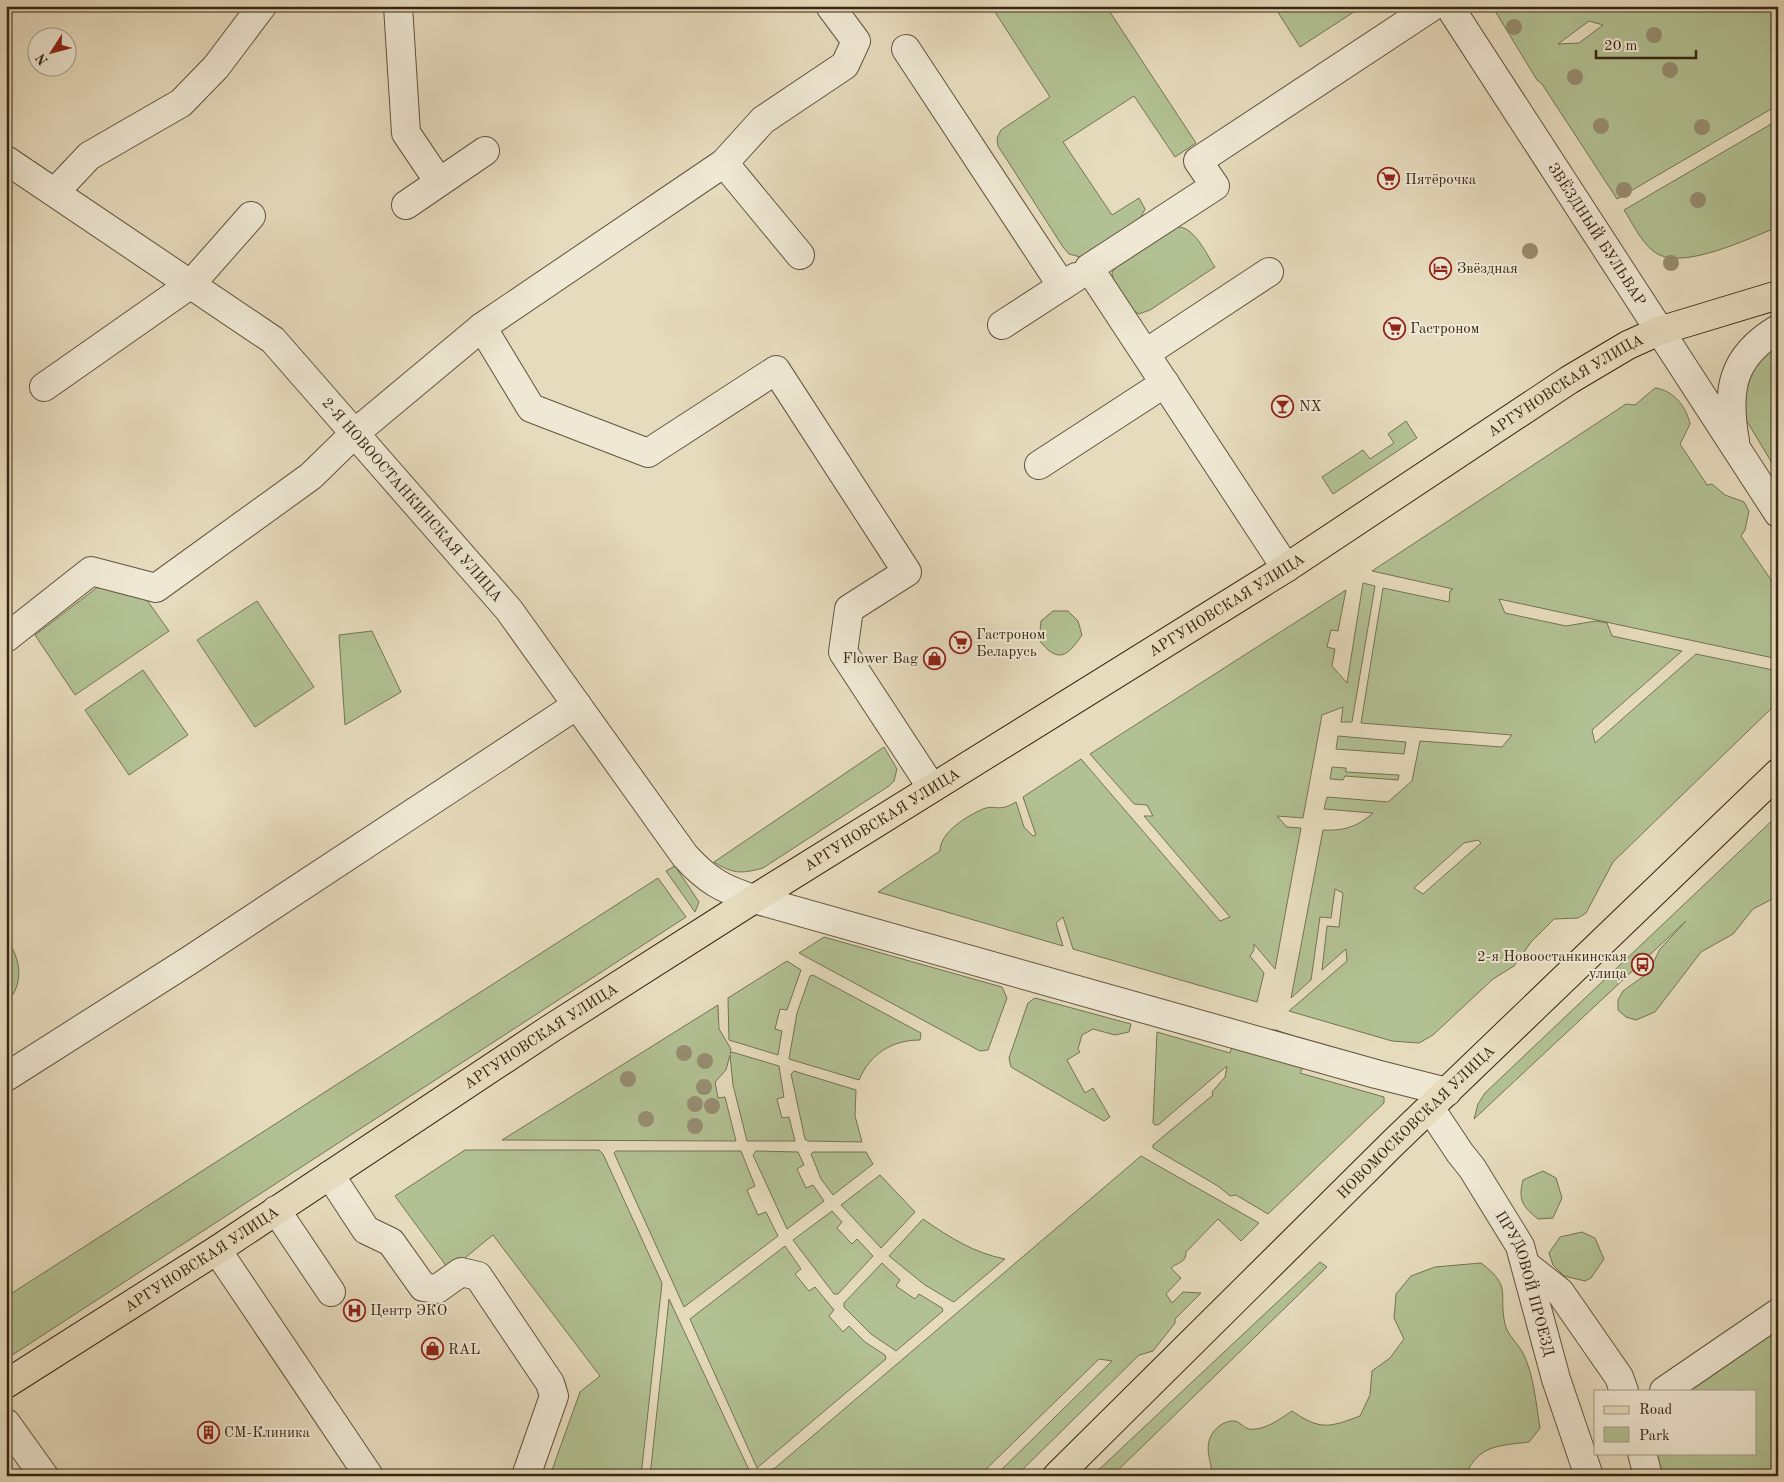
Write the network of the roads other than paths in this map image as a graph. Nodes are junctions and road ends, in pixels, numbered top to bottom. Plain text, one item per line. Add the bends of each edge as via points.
1 (262, 6) edge
2 (398, 6) edge
3 (830, 6) edge
4 (1432, 6) edge
5 (1449, 6) edge
6 (906, 49) dead end
7 (485, 151) dead end
8 (6, 160) edge
9 (724, 162) junction
10 (440, 182) junction
11 (55, 192) junction
12 (406, 205) dead end
13 (251, 216) dead end
14 (800, 255) dead end
15 (1090, 268) junction
16 (1269, 272) dead end
17 (191, 284) junction
18 (1062, 286) junction
19 (1778, 295) edge
20 (1002, 325) dead end
21 (482, 327) junction
22 (1778, 329) edge
23 (1659, 331) junction
24 (1146, 353) junction
25 (1165, 382) junction
26 (44, 387) dead end
27 (355, 433) junction
28 (1736, 448) junction
29 (1039, 465) dead end
30 (1778, 513) edge
31 (1286, 568) junction
32 (6, 638) edge
33 (578, 705) junction
34 (1778, 773) edge
35 (932, 788) junction
36 (754, 899) junction
37 (6, 1077) edge
38 (1438, 1100) junction
39 (330, 1175) junction
40 (276, 1210) junction
41 (217, 1250) junction
42 (1527, 1266) junction
43 (331, 1292) dead end
44 (1778, 1313) edge
45 (6, 1384) edge
46 (1624, 1390) edge
47 (1665, 1390) edge
48 (6, 1423) edge
49 (1642, 1454) edge
50 (34, 1472) edge
51 (369, 1476) edge
52 (526, 1476) edge
53 (1056, 1476) edge
54 (1589, 1476) edge
55 (1648, 1476) edge

1 - 11 street via 216,67 181,103 89,156
2 - 10 street via 406,133
3 - 9 street via 856,42 845,65 763,120
4 - 15 street via 1198,160 1215,186
5 - 23 street, ЗВЁЗДНЫЙ БУЛЬВАР
6 - 18 street
7 - 10 street
8 - 11 street, 2-Я НОВООСТАНКИНСКАЯ УЛИЦА
9 - 14 street
9 - 21 street
10 - 12 street
11 - 17 street, 2-Я НОВООСТАНКИНСКАЯ УЛИЦА
13 - 17 street
15 - 18 street
15 - 24 street
16 - 24 street
17 - 26 street
17 - 27 street, 2-Я НОВООСТАНКИНСКАЯ УЛИЦА via 273,340
18 - 20 street
19 - 23 main road, АРГУНОВСКАЯ УЛИЦА
21 - 27 street
21 - 35 street via 531,408 648,453 776,370 907,572 849,609 843,652
22 - 28 street via 1759,340 1734,376 1731,417
23 - 28 street, ЗВЁЗДНЫЙ БУЛЬВАР
23 - 31 main road, АРГУНОВСКАЯ УЛИЦА via 1628,345 1569,380
24 - 25 street
25 - 29 street
25 - 31 street
27 - 32 street via 311,476 156,588 91,571
27 - 33 street, 2-Я НОВООСТАНКИНСКАЯ УЛИЦА via 509,610
28 - 30 street, ЗВЁЗДНЫЙ БУЛЬВАР
31 - 35 main road, АРГУНОВСКАЯ УЛИЦА
33 - 36 street, 2-Я НОВООСТАНКИНСКАЯ УЛИЦА via 684,856 705,877
33 - 37 street
34 - 38 main road, НОВОМОСКОВСКАЯ УЛИЦА
35 - 36 main road, АРГУНОВСКАЯ УЛИЦА
36 - 38 street, 2-Я НОВООСТАНКИНСКАЯ УЛИЦА via 1367,1072
36 - 39 main road, АРГУНОВСКАЯ УЛИЦА
38 - 42 street, ПРУДОВОЙ ПРОЕЗД via 1460,1153 1510,1227
38 - 53 main road, НОВОМОСКОВСКАЯ УЛИЦА
39 - 40 main road, АРГУНОВСКАЯ УЛИЦА
39 - 52 street via 366,1230 391,1242 423,1287 437,1289 461,1272 478,1276 550,1383 554,1396
40 - 41 main road, АРГУНОВСКАЯ УЛИЦА
40 - 43 street
41 - 45 main road, АРГУНОВСКАЯ УЛИЦА
41 - 51 street
42 - 46 street via 1560,1292 1619,1377
42 - 54 street, ПРУДОВОЙ ПРОЕЗД via 1556,1379
44 - 47 street
48 - 50 street
49 - 55 street

